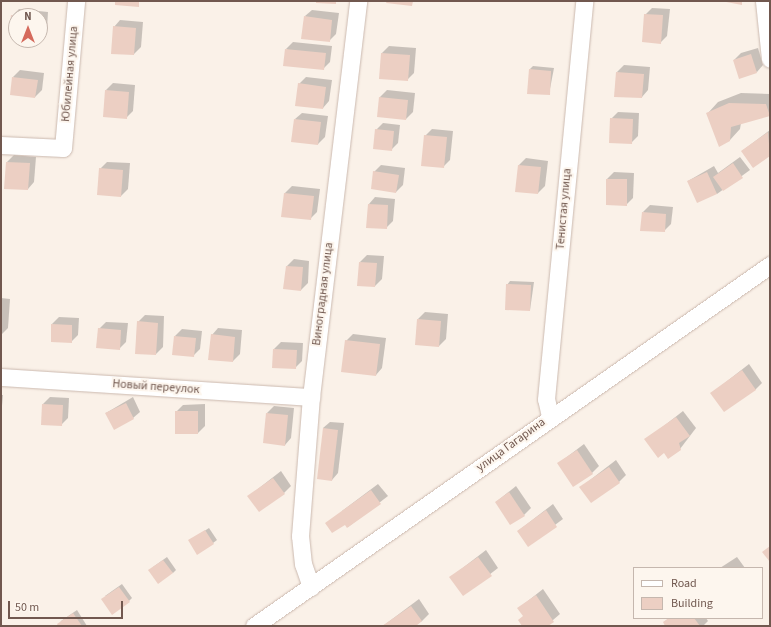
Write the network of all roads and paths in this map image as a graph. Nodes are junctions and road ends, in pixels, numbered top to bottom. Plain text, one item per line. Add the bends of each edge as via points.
1 (76, 1) edge
2 (358, 1) edge
3 (584, 1) edge
4 (764, 1) edge
5 (770, 59) edge
6 (1, 145) edge
7 (770, 265) edge
8 (1, 377) edge
9 (311, 397) junction
10 (550, 416) junction
11 (311, 587) junction
12 (254, 626) edge

1 - 6 street, Юбилейная улица via 63,148
2 - 9 street, Виноградная улица
3 - 10 street, Тенистая улица via 546,399
4 - 5 street
7 - 10 street, улица Гагарина
8 - 9 street, Новый переулок
9 - 11 street, Виноградная улица via 300,536 303,564
10 - 11 street, улица Гагарина
11 - 12 street, улица Гагарина

